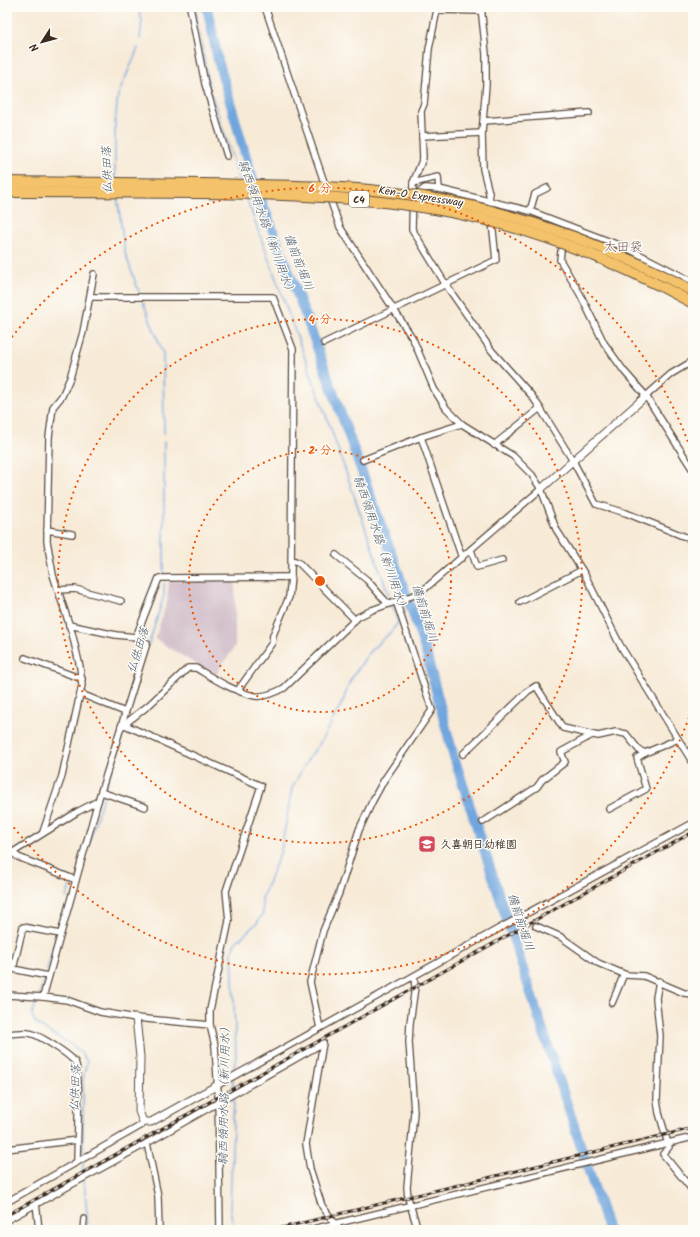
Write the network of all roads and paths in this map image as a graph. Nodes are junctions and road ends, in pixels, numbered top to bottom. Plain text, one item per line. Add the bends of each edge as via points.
1 (190, 7) edge
2 (265, 7) edge
3 (481, 9) edge
4 (589, 113) dead end
5 (484, 121) junction
6 (482, 133) junction
7 (422, 136) junction
8 (227, 156) dead end
9 (7, 182) edge
10 (413, 182) junction
11 (547, 188) dead end
12 (439, 190) junction
13 (7, 192) edge
14 (413, 196) junction
15 (489, 200) junction
16 (532, 212) junction
17 (547, 246) dead end
18 (561, 251) dead end
19 (94, 274) dead end
20 (693, 282) edge
21 (446, 285) junction
22 (693, 289) edge
23 (90, 296) junction
24 (688, 305) edge
25 (396, 309) junction
26 (324, 343) dead end
27 (693, 361) edge
28 (646, 396) junction
29 (540, 408) junction
30 (462, 424) junction
31 (421, 437) junction
32 (494, 445) junction
33 (363, 460) dead end
34 (573, 461) junction
35 (693, 470) edge
36 (541, 488) junction
37 (47, 530) junction
38 (72, 534) dead end
39 (693, 540) edge
40 (471, 550) junction
41 (336, 555) dead end
42 (462, 558) junction
43 (292, 560) junction
44 (502, 560) dead end
45 (582, 570) junction
46 (291, 577) junction
47 (58, 590) junction
48 (121, 601) dead end
49 (396, 601) junction
50 (520, 602) dead end
51 (388, 604) junction
52 (355, 620) junction
53 (69, 625) junction
54 (136, 637) junction
55 (25, 658) dead end
56 (82, 679) junction
57 (238, 690) junction
58 (81, 694) junction
59 (125, 712) junction
60 (123, 726) junction
61 (592, 735) junction
62 (678, 738) junction
63 (645, 753) junction
64 (463, 754) dead end
65 (693, 762) edge
66 (101, 792) junction
67 (98, 801) junction
68 (145, 807) dead end
69 (609, 808) dead end
70 (484, 822) dead end
71 (693, 823) edge
72 (43, 832) junction
73 (13, 853) junction
74 (7, 856) edge
75 (76, 880) junction
76 (536, 926) dead end
77 (60, 934) junction
78 (624, 974) junction
79 (48, 976) junction
80 (414, 977) junction
81 (659, 981) junction
82 (693, 994) edge
83 (7, 995) edge
84 (43, 997) junction
85 (612, 1003) dead end
86 (136, 1018) junction
87 (210, 1025) junction
88 (320, 1028) junction
89 (7, 1034) edge
90 (216, 1086) junction
91 (218, 1104) junction
92 (143, 1122) junction
93 (693, 1137) edge
94 (77, 1140) junction
95 (147, 1143) junction
96 (668, 1144) junction
97 (7, 1149) edge
98 (77, 1162) junction
99 (693, 1191) edge
100 (7, 1202) edge
101 (36, 1203) junction
102 (411, 1205) junction
103 (84, 1219) dead end
104 (7, 1220) edge
105 (335, 1224) junction
106 (39, 1230) edge
107 (83, 1230) edge
108 (159, 1230) edge
109 (220, 1230) edge
110 (309, 1230) edge
111 (340, 1230) edge
112 (418, 1230) edge

1 - 8 street via 205,84
2 - 25 street via 340,227
3 - 5 street via 486,54
3 - 7 street via 438,10 429,49 424,104 421,111
4 - 5 street
5 - 6 street
6 - 7 street
6 - 15 street via 483,169
7 - 10 street via 423,158
9 - 22 highway, Ken-O Expressway / C4, bridge via 315,186 424,197 500,213 576,237
10 - 12 street via 438,177
10 - 14 street
11 - 16 street via 535,194
12 - 14 street via 425,188
12 - 15 street
13 - 24 highway, Ken-O Expressway / C4, bridge via 197,192 318,196 422,207 498,223 573,247 613,263
14 - 21 street via 412,229
15 - 16 street
15 - 21 street via 496,260
16 - 17 street via 548,241
16 - 20 street via 623,246
18 - 28 street via 560,260 604,343
19 - 23 street
21 - 25 street
21 - 29 street via 492,351
22 - 24 street
23 - 37 street via 70,378 62,396 53,407 49,437
23 - 43 street via 273,297 293,349
25 - 26 street
25 - 30 street via 413,339 434,389 446,408
27 - 28 street via 671,374
28 - 34 street
28 - 35 street
29 - 32 street
29 - 34 street
30 - 31 street
30 - 32 street
31 - 33 street
31 - 42 street
32 - 36 street via 513,456
34 - 36 street
34 - 39 street via 596,504 626,513
36 - 40 street
36 - 45 street via 556,529
37 - 38 street
37 - 47 street
40 - 42 street
40 - 44 street via 477,567
41 - 51 street via 367,580
42 - 49 street via 413,596
43 - 46 street
43 - 52 street via 298,562
45 - 50 street
45 - 62 street via 620,645
46 - 54 street via 159,578
46 - 57 street via 289,598 272,643
47 - 48 street via 75,589
47 - 53 street
49 - 51 street
49 - 88 street via 432,710 372,802 359,830 339,893 323,931 310,982
51 - 52 street
52 - 57 street via 284,688 271,694 256,696
53 - 54 street via 116,636
53 - 56 street
54 - 59 street via 147,643
55 - 56 street
56 - 58 street
57 - 60 street via 192,667
58 - 59 street
58 - 72 street via 62,776
59 - 60 street
60 - 66 street
60 - 87 street via 261,786 226,890 229,921 210,1010
61 - 63 street via 616,732 626,734 639,750
61 - 64 street via 563,728 536,686
61 - 70 street via 561,752 565,762 537,787
62 - 63 street
62 - 65 street
63 - 69 street via 637,758 646,789
66 - 67 street
66 - 68 street
67 - 72 street
67 - 75 street
71 - 80 street
72 - 73 street
73 - 74 street
73 - 75 street
75 - 77 street
76 - 78 street via 561,937 598,963
77 - 79 street
77 - 79 street via 23,927 13,969
78 - 81 street
78 - 85 street
79 - 84 street
80 - 88 street
80 - 102 street via 409,1042 414,1112 407,1187
81 - 82 street via 684,993
81 - 96 street via 656,998 660,1036 657,1100
83 - 84 street
84 - 86 street via 67,1000 100,1012
86 - 87 street
86 - 92 street via 140,1058 139,1110
87 - 90 street via 215,1046
88 - 90 street
89 - 94 street via 30,1032 75,1061
90 - 91 street
90 - 92 street via 151,1122
91 - 95 street
91 - 105 street via 324,1043 306,1144 310,1169 322,1206
91 - 109 street
92 - 98 street via 142,1125
93 - 96 street
94 - 97 street
94 - 98 street
95 - 101 street
95 - 108 street via 158,1196
96 - 99 street via 669,1147 663,1152 664,1156 677,1168
96 - 102 street
98 - 100 street
101 - 104 street
101 - 106 street
102 - 105 street
102 - 112 street
103 - 107 street
105 - 110 street
105 - 111 street

